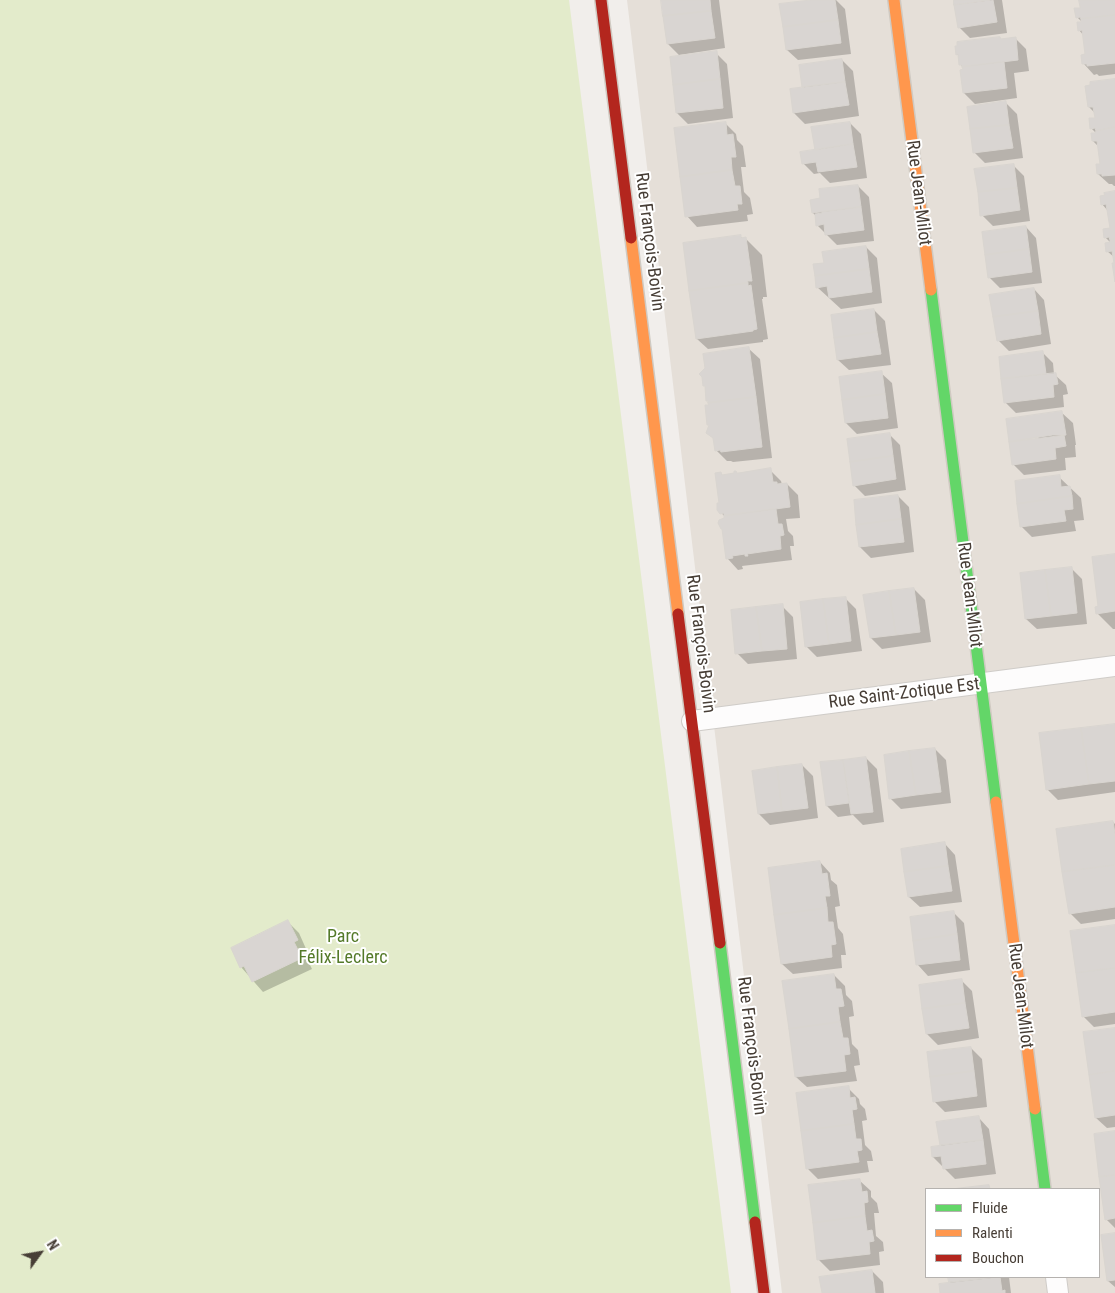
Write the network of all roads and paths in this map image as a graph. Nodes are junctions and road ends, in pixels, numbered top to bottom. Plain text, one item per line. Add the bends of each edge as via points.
1 (601, 0) edge
2 (894, 0) edge
3 (1115, 666) edge
4 (980, 684) junction
5 (692, 721) junction
6 (1045, 1188) edge
7 (1056, 1278) edge
8 (764, 1293) edge
9 (1058, 1293) edge

1 - 5 street, Rue François-Boivin
2 - 4 street, Rue Jean-Milot
3 - 4 street, Rue Saint-Zotique Est
4 - 5 street, Rue Saint-Zotique Est
4 - 6 street, Rue Jean-Milot
5 - 8 street, Rue François-Boivin
7 - 9 street

